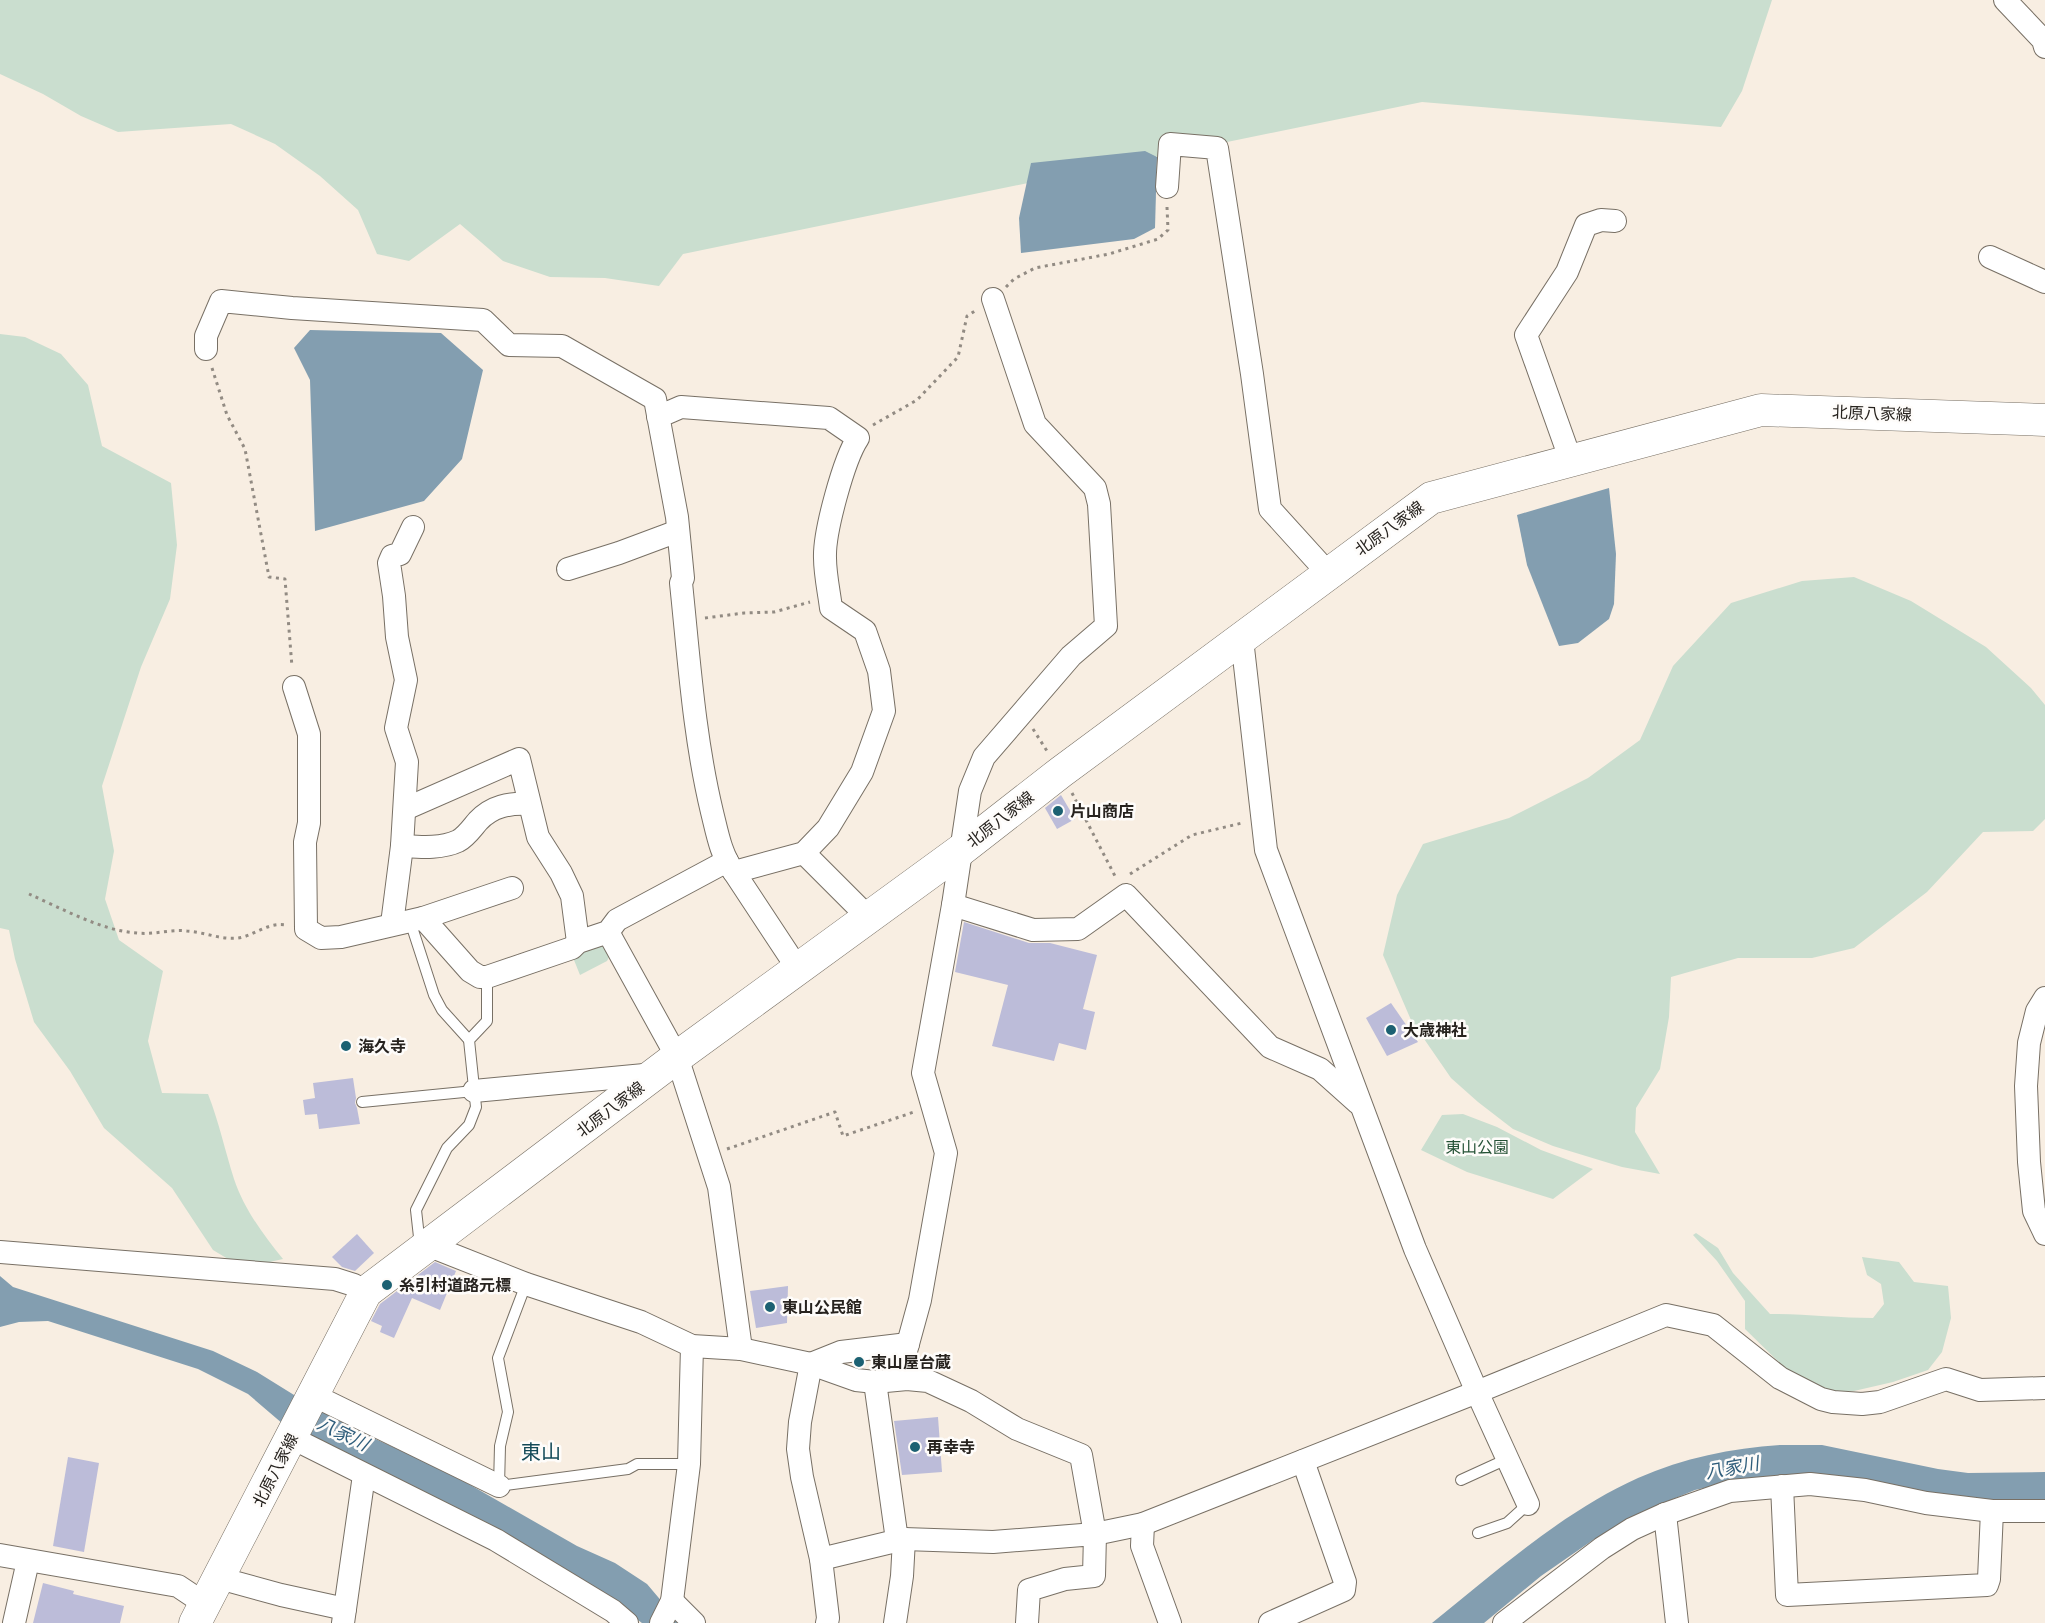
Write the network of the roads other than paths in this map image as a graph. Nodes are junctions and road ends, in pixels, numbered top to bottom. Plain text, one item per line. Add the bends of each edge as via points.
1 (2005, 0) edge
2 (2045, 47) edge
3 (1167, 187) dead end
4 (1615, 221) dead end
5 (1990, 257) dead end
6 (2045, 282) edge
7 (993, 299) dead end
8 (206, 349) road end
9 (658, 417) junction
10 (2045, 420) edge
11 (1571, 460) junction
12 (413, 527) dead end
13 (678, 531) junction
14 (568, 569) dead end
15 (1328, 573) junction
16 (1242, 639) junction
17 (294, 687) road end
18 (529, 804) junction
19 (405, 809) junction
20 (402, 846) junction
21 (961, 850) junction
22 (804, 853) junction
23 (730, 866) junction
24 (512, 888) dead end
25 (953, 905) junction
26 (869, 918) junction
27 (408, 921) junction
28 (608, 932) junction
29 (578, 942) junction
30 (798, 969) junction
31 (487, 977) junction
32 (2045, 998) edge
33 (469, 1040) junction
34 (666, 1066) junction
35 (474, 1091) junction
36 (362, 1102) dead end
37 (1362, 1106) junction
38 (2045, 1234) edge
39 (426, 1249) junction
40 (0, 1252) edge
41 (526, 1284) junction
42 (366, 1292) junction
43 (908, 1344) junction
44 (692, 1346) junction
45 (741, 1349) junction
46 (811, 1365) junction
47 (908, 1379) junction
48 (875, 1382) junction
49 (2045, 1388) edge
50 (1477, 1392) junction
51 (313, 1395) junction
52 (292, 1438) junction
53 (1507, 1459) junction
54 (1303, 1461) junction
55 (689, 1464) junction
56 (364, 1475) junction
57 (1461, 1480) dead end
58 (499, 1486) junction
59 (1782, 1486) junction
60 (1528, 1504) joint
61 (1992, 1510) junction
62 (2045, 1511) edge
63 (1665, 1514) junction
64 (1143, 1524) junction
65 (1478, 1533) dead end
66 (1095, 1534) junction
67 (900, 1540) junction
68 (0, 1555) edge
69 (821, 1559) junction
70 (28, 1560) junction
71 (672, 1601) junction
72 (206, 1602) edge
73 (344, 1616) edge
74 (14, 1623) edge
75 (627, 1623) edge
76 (662, 1623) edge
77 (694, 1623) edge
78 (827, 1623) edge
79 (895, 1623) edge
80 (1027, 1623) edge
81 (1170, 1623) edge
82 (1270, 1623) edge
83 (1504, 1623) edge
84 (1677, 1623) edge

1 - 2 street via 2043,40
3 - 15 street via 1170,144 1217,148 1270,509
4 - 11 street via 1586,225 1567,272 1526,335
5 - 6 street
7 - 21 street via 1035,424 1095,488 1106,626 1071,656 984,757 970,791
8 - 9 street via 206,336 221,301 483,320 509,345 562,346 655,399
9 - 13 street
9 - 22 street via 681,407 829,418 858,438 842,475 825,556 831,608 865,631 879,671 884,711 862,772 828,828
10 - 11 main road, 北原八家線 via 1761,410
11 - 15 main road, 北原八家線 via 1431,498
12 - 19 street via 400,554 392,556 389,563 406,680 396,728 407,762
13 - 14 street
13 - 23 street via 702,769 716,830
15 - 16 main road, 北原八家線
16 - 21 main road, 北原八家線
16 - 37 street via 1266,850
17 - 27 street via 309,734 306,929 321,938 341,937
18 - 19 street via 519,759
18 - 20 street via 501,806 479,820 458,841 423,848
18 - 29 street via 538,837 572,896
19 - 20 street
20 - 27 street
21 - 25 street
21 - 26 main road, 北原八家線
22 - 23 street
22 - 26 street
23 - 28 street via 617,920
23 - 30 street
24 - 27 street
25 - 37 street via 1033,930 1078,929 1122,888 1270,1047 1320,1069
25 - 43 street via 923,1073 946,1153 920,1300
26 - 30 main road, 北原八家線
27 - 31 street via 470,971
27 - 33 lane via 434,995
28 - 29 street
28 - 34 street
29 - 31 street via 572,948
30 - 34 main road, 北原八家線
31 - 33 lane via 487,1021
32 - 38 street via 2037,1011 2029,1042 2026,1086 2034,1211
33 - 35 lane
34 - 35 street
34 - 39 main road, 北原八家線
34 - 45 street via 709,1156 719,1187
35 - 36 lane
35 - 39 lane via 476,1107 469,1125 447,1148 416,1210
37 - 50 street via 1415,1249
39 - 41 street
39 - 42 main road, 北原八家線
40 - 42 street via 335,1279
41 - 44 street via 641,1322
41 - 58 lane via 498,1358 508,1412 500,1446
42 - 51 main road, 北原八家線
43 - 46 street via 841,1352
43 - 47 street
44 - 45 street
44 - 55 street
45 - 46 street
46 - 48 street
46 - 69 street via 798,1449
47 - 48 street
47 - 66 street via 928,1381 1017,1429 1081,1455
48 - 67 street
49 - 50 street via 1980,1390 1946,1379 1880,1402 1833,1402 1780,1378 1713,1325 1666,1314
50 - 53 street
50 - 54 street
51 - 52 main road, 北原八家線
51 - 58 street
52 - 56 street
52 - 72 main road, 北原八家線
53 - 57 lane
53 - 60 street
54 - 64 street
54 - 82 street via 1345,1582 1344,1590
55 - 58 lane via 637,1464 628,1469
55 - 71 street
56 - 73 street
56 - 75 street via 496,1540
59 - 61 street via 1854,1488 1926,1503
59 - 61 street via 1787,1595 1987,1585
59 - 63 street via 1730,1491
60 - 65 lane via 1507,1523
61 - 62 street
63 - 83 street via 1602,1548
63 - 84 street
64 - 66 street
64 - 81 street via 1142,1546
66 - 67 street via 993,1542
66 - 80 street via 1094,1576 1065,1579 1029,1590
67 - 69 street
67 - 79 street via 902,1576
68 - 70 street
69 - 78 street
70 - 72 street via 178,1586
70 - 74 street
71 - 76 street
71 - 77 street
72 - 73 street via 281,1595

